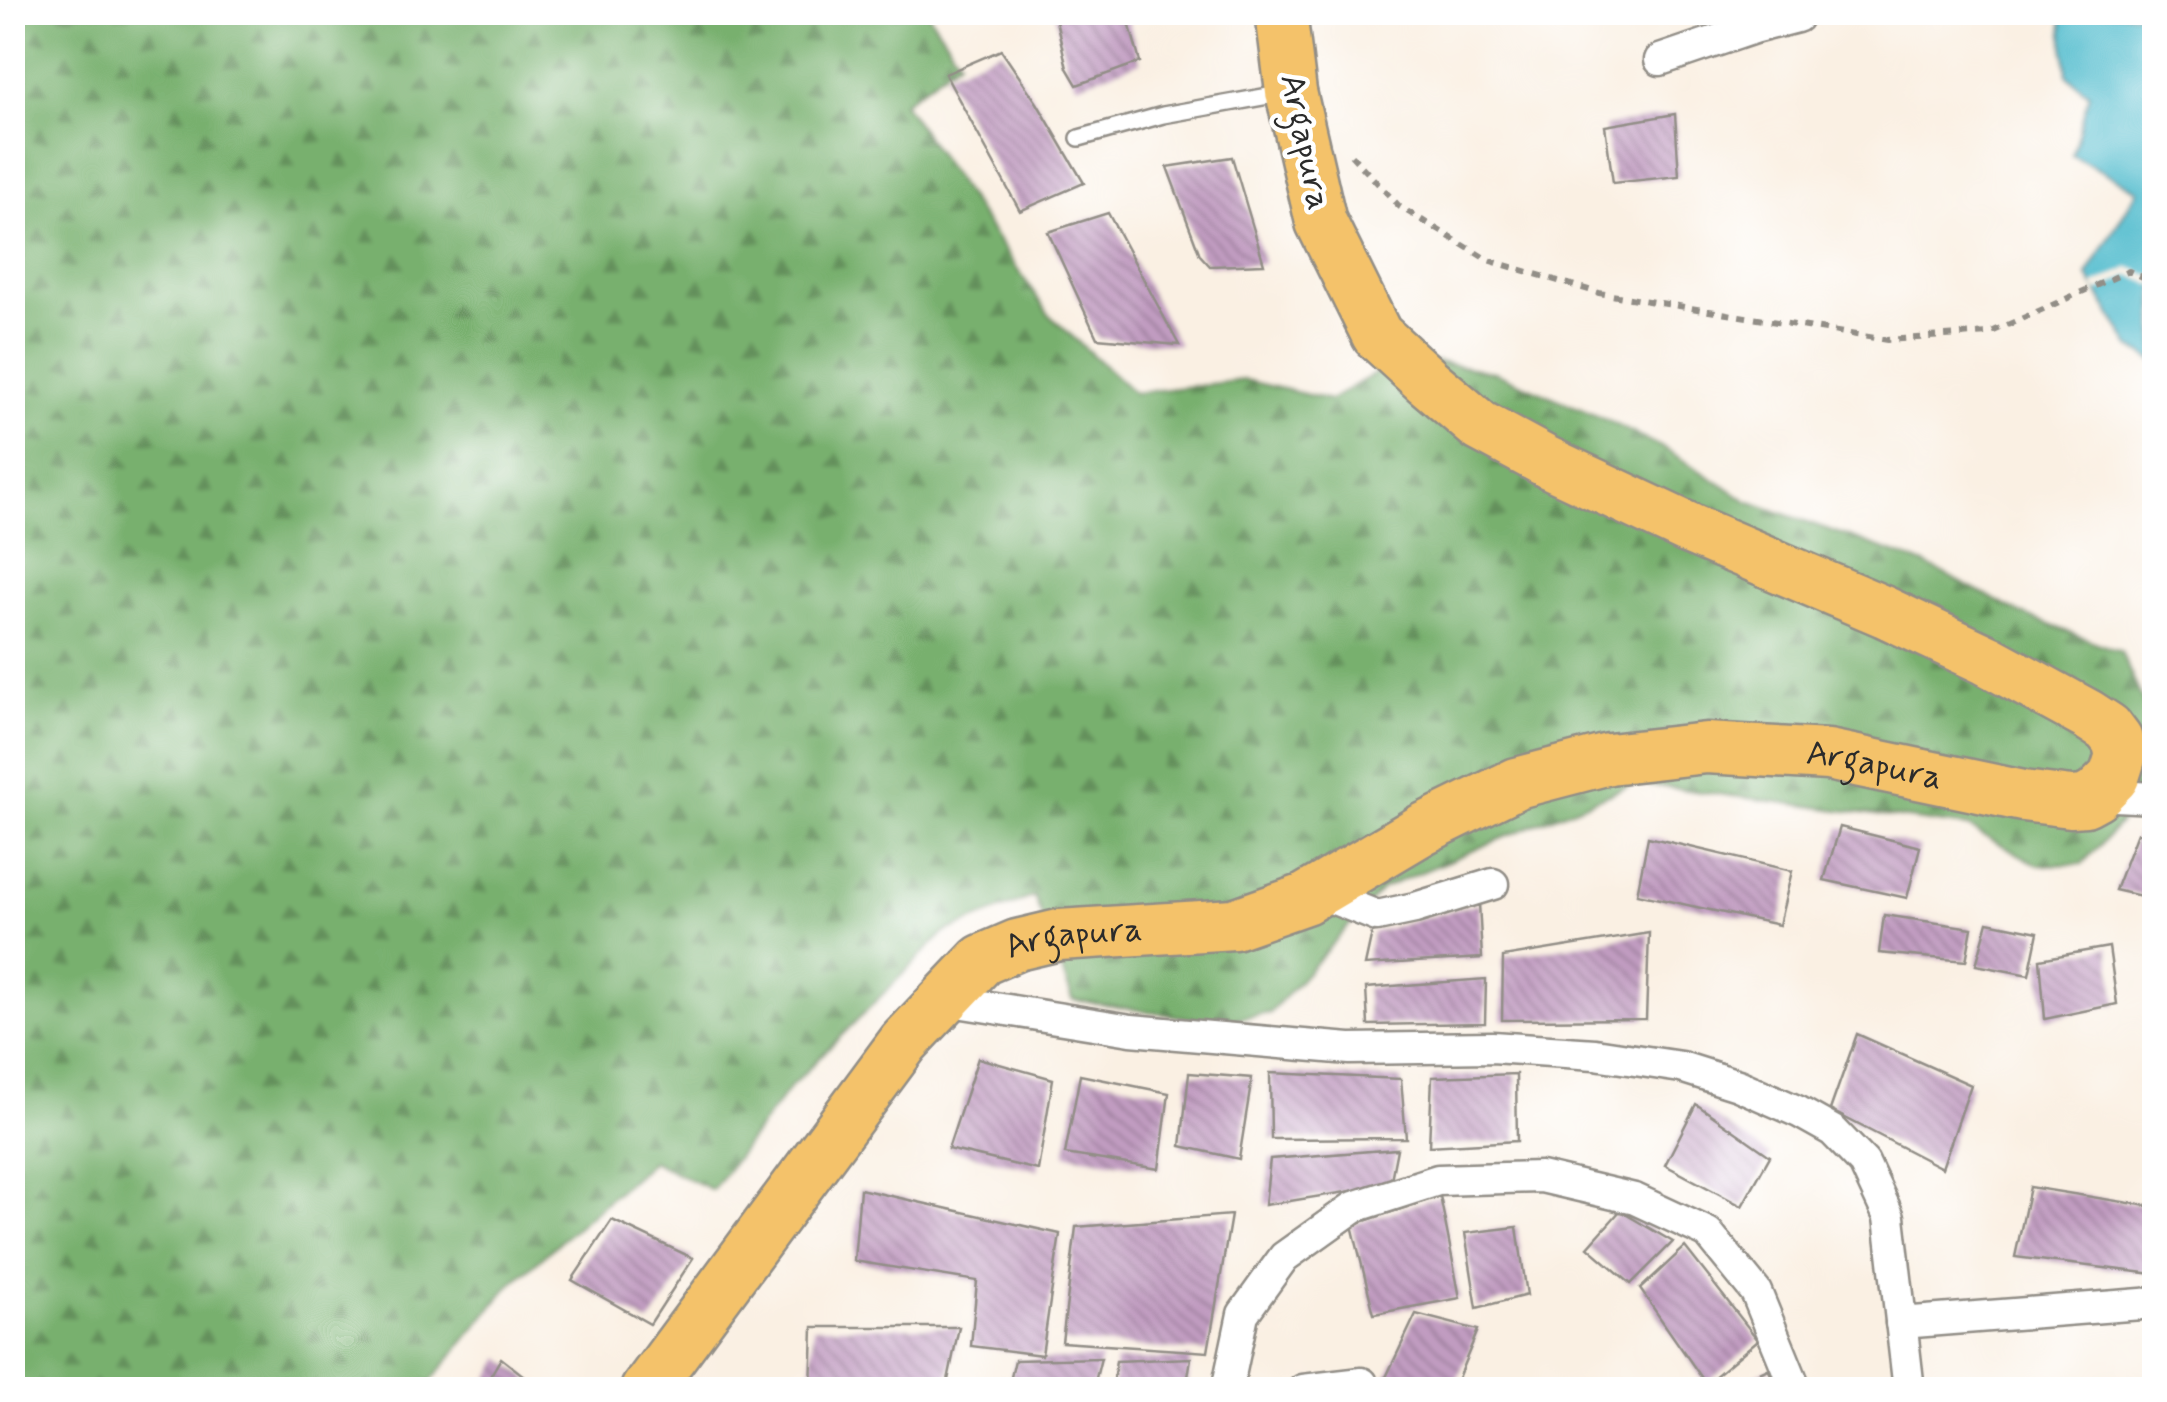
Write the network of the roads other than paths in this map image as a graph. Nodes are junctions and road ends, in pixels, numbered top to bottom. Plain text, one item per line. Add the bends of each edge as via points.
1 (1281, 12) edge
2 (1798, 12) edge
3 (1660, 60) dead end
4 (1291, 92) junction
5 (1079, 138) dead end
6 (2096, 796) junction
7 (2154, 798) edge
8 (1493, 884) dead end
9 (1317, 892) junction
10 (945, 1000) junction
11 (2154, 1303) edge
12 (1901, 1324) junction
13 (1362, 1382) dead end
14 (646, 1390) edge
15 (1227, 1390) edge
16 (1304, 1390) edge
17 (1796, 1390) edge
18 (1909, 1390) edge

1 - 4 highway, Argapura
2 - 3 street via 1797,18
4 - 5 lane
4 - 6 highway, Argapura via 1321,222 1377,334 1427,380 1480,426 1547,462 1987,660 2108,728 2121,755 2114,777
6 - 7 street
6 - 9 highway, Argapura via 2071,802 2023,796 1828,755 1706,748 1609,759 1516,783
8 - 9 street via 1377,916
9 - 10 highway, Argapura via 1234,924 1058,935 1017,945 982,960
10 - 12 street via 1131,1030 1350,1049 1595,1054 1738,1085 1833,1132 1864,1164 1889,1217
10 - 14 highway, Argapura via 904,1042
11 - 12 street
12 - 18 street
13 - 16 street
15 - 17 street via 1244,1314 1284,1257 1354,1207 1438,1180 1542,1176 1636,1199 1708,1233 1756,1292

